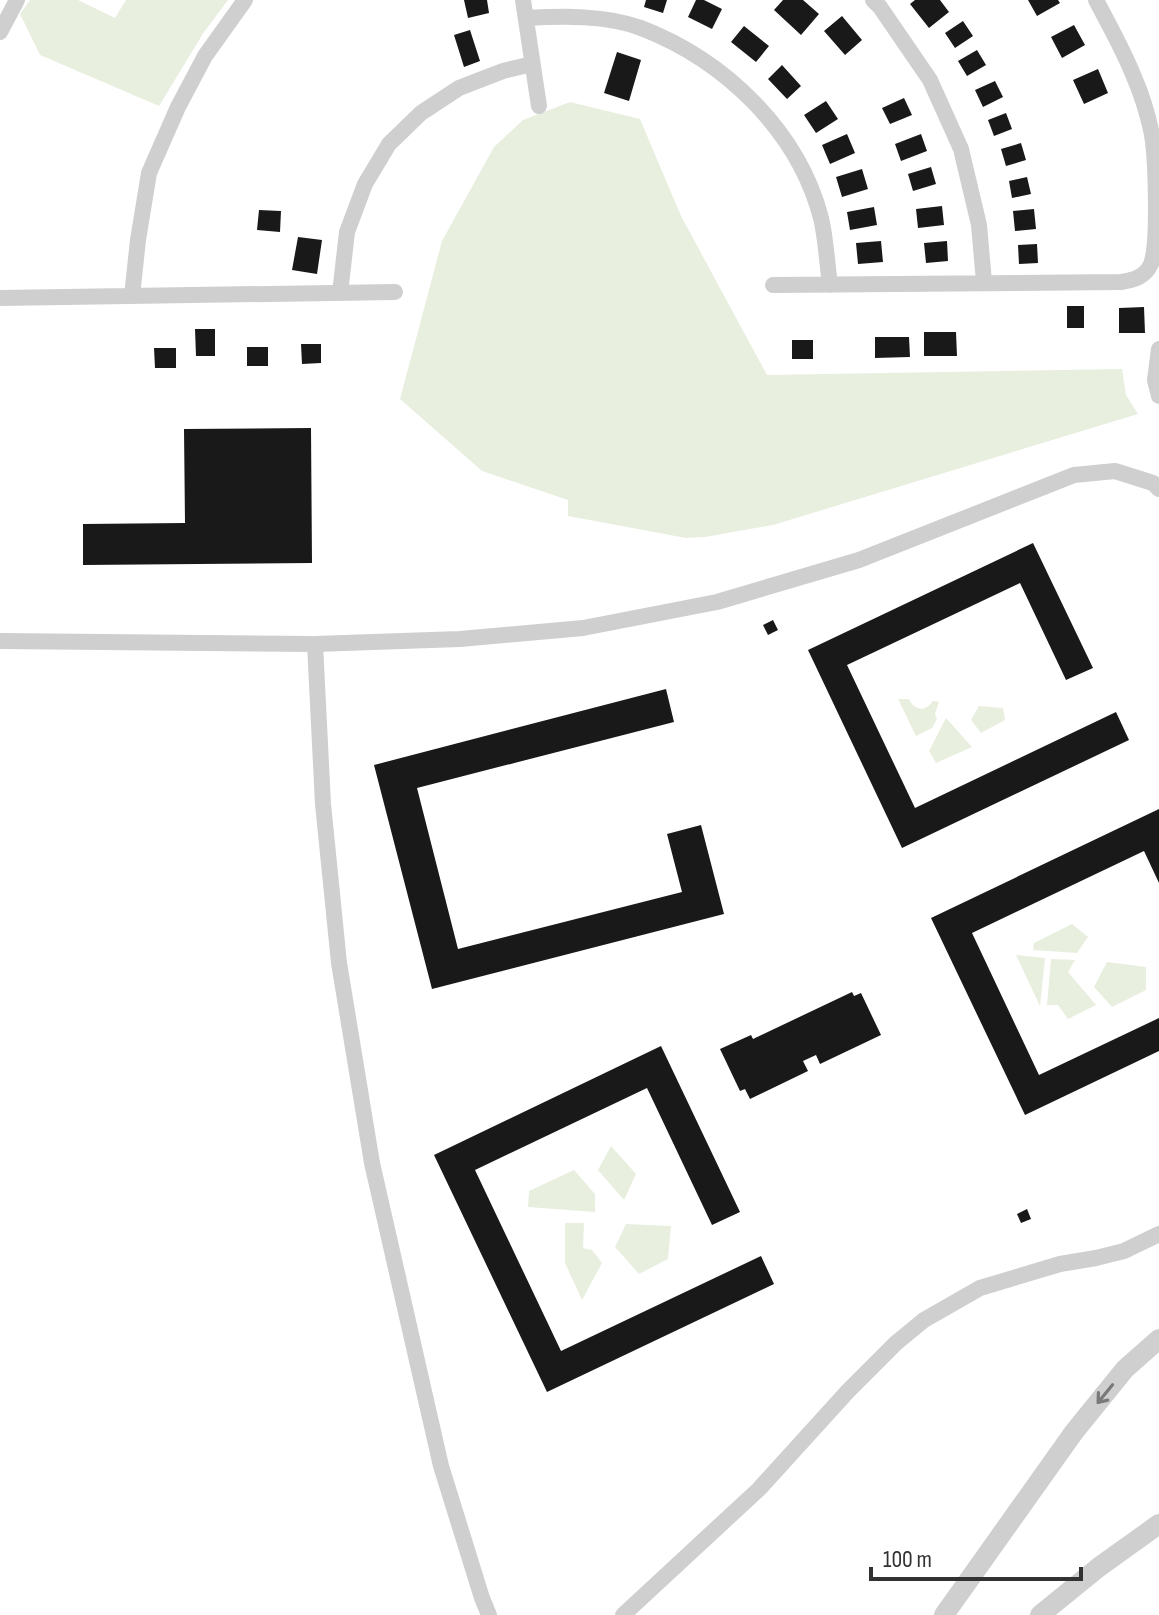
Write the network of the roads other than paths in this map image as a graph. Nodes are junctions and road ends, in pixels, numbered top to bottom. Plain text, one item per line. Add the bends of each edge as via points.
1 (17, 0) edge
2 (245, 0) edge
3 (523, 0) edge
4 (873, 0) edge
5 (1096, 0) edge
6 (526, 18) junction
7 (0, 32) edge
8 (532, 64) junction
9 (539, 106) dead end
10 (984, 282) junction
11 (773, 285) dead end
12 (830, 285) junction
13 (395, 292) dead end
14 (340, 293) junction
15 (132, 296) junction
16 (0, 298) edge
17 (1159, 349) edge
18 (1159, 396) edge
19 (1159, 489) edge
20 (0, 641) edge
21 (315, 644) junction
22 (1159, 1234) edge
23 (1159, 1339) edge
24 (1159, 1524) edge
25 (971, 1576) junction
26 (489, 1615) edge
27 (623, 1615) edge
28 (933, 1615) edge
29 (944, 1615) edge
30 (1040, 1615) edge

1 - 7 street
2 - 15 street via 205,56 149,173
3 - 6 street
4 - 10 street via 930,80 961,149 979,225
5 - 10 street via 1135,77 1151,132 1156,201 1151,265 1142,276 1121,282
6 - 8 street
6 - 12 street via 594,18 639,27 690,51 738,86 775,125 804,173 821,218
8 - 9 street
8 - 14 street via 459,88 421,113 389,144 365,184 347,232
10 - 12 street
11 - 12 street
13 - 14 street
14 - 15 street
15 - 16 street
17 - 18 street
19 - 21 street via 1115,471 1074,475 859,560 717,602 583,628
20 - 21 street
21 - 26 street via 323,804 339,963 372,1163 441,1466
22 - 27 street via 1124,1251 980,1288 924,1320 848,1391 759,1489
23 -> 25 street via 1125,1369 1074,1432
24 - 30 street
25 - 28 street
25 - 29 street

